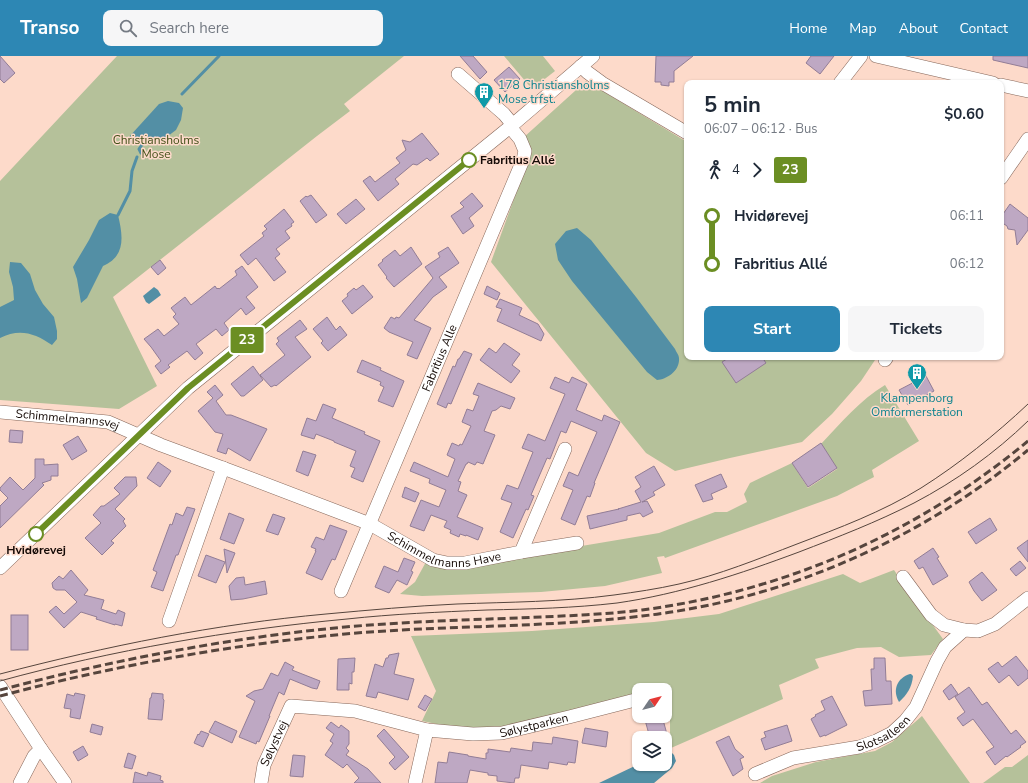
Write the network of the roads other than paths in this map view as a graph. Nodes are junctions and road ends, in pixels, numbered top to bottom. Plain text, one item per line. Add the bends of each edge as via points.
1 (593, 56) edge
2 (861, 56) edge
3 (876, 56) edge
4 (581, 66) junction
5 (458, 74) dead end
6 (842, 80) edge
7 (980, 80) edge
8 (1004, 86) edge
9 (1028, 91) edge
10 (512, 126) junction
11 (684, 131) edge
12 (1028, 139) edge
13 (1004, 174) edge
14 (0, 412) edge
15 (139, 435) junction
16 (565, 449) dead end
17 (223, 468) junction
18 (370, 524) junction
19 (577, 543) dead end
20 (521, 552) junction
21 (0, 568) edge
22 (903, 577) dead end
23 (341, 591) dead end
24 (1028, 598) edge
25 (169, 621) dead end
26 (964, 630) junction
27 (0, 686) edge
28 (632, 701) edge
29 (291, 706) joint
30 (427, 730) junction
31 (41, 749) junction
32 (755, 774) dead end
33 (20, 783) edge
34 (65, 783) edge
35 (261, 783) edge
36 (416, 783) edge

1 - 4 street
2 - 6 street
3 - 7 street
4 - 10 street
4 - 11 street via 602,83
5 - 10 street, Fabritius Alle via 504,114
8 - 9 street
10 - 15 street via 188,388
10 - 18 street, Fabritius Alle via 525,151 523,160
12 - 13 street
14 - 15 street, Schimmelmannsvej via 108,422
15 - 17 street, Schimmelmannsvej
15 - 21 street
16 - 20 street, Schimmelmanns Have
17 - 18 street, Schimmelmannsvej
17 - 25 street
18 - 20 street, Schimmelmanns Have via 434,560 447,563 465,563
18 - 23 street, Fabritius Alle
19 - 20 street, Schimmelmanns Have
22 - 26 street via 931,614 944,625
24 - 26 street via 995,624 978,631
26 - 32 street, Slotsalleen via 945,647 916,707 892,733 859,748 793,758
27 - 31 street
28 - 30 street, Sølystparken via 502,733 473,734
29 - 30 street, Sølystparken via 355,710
29 - 35 street, Sølystvej via 264,765
30 - 36 street
31 - 33 street via 34,756
31 - 34 street

